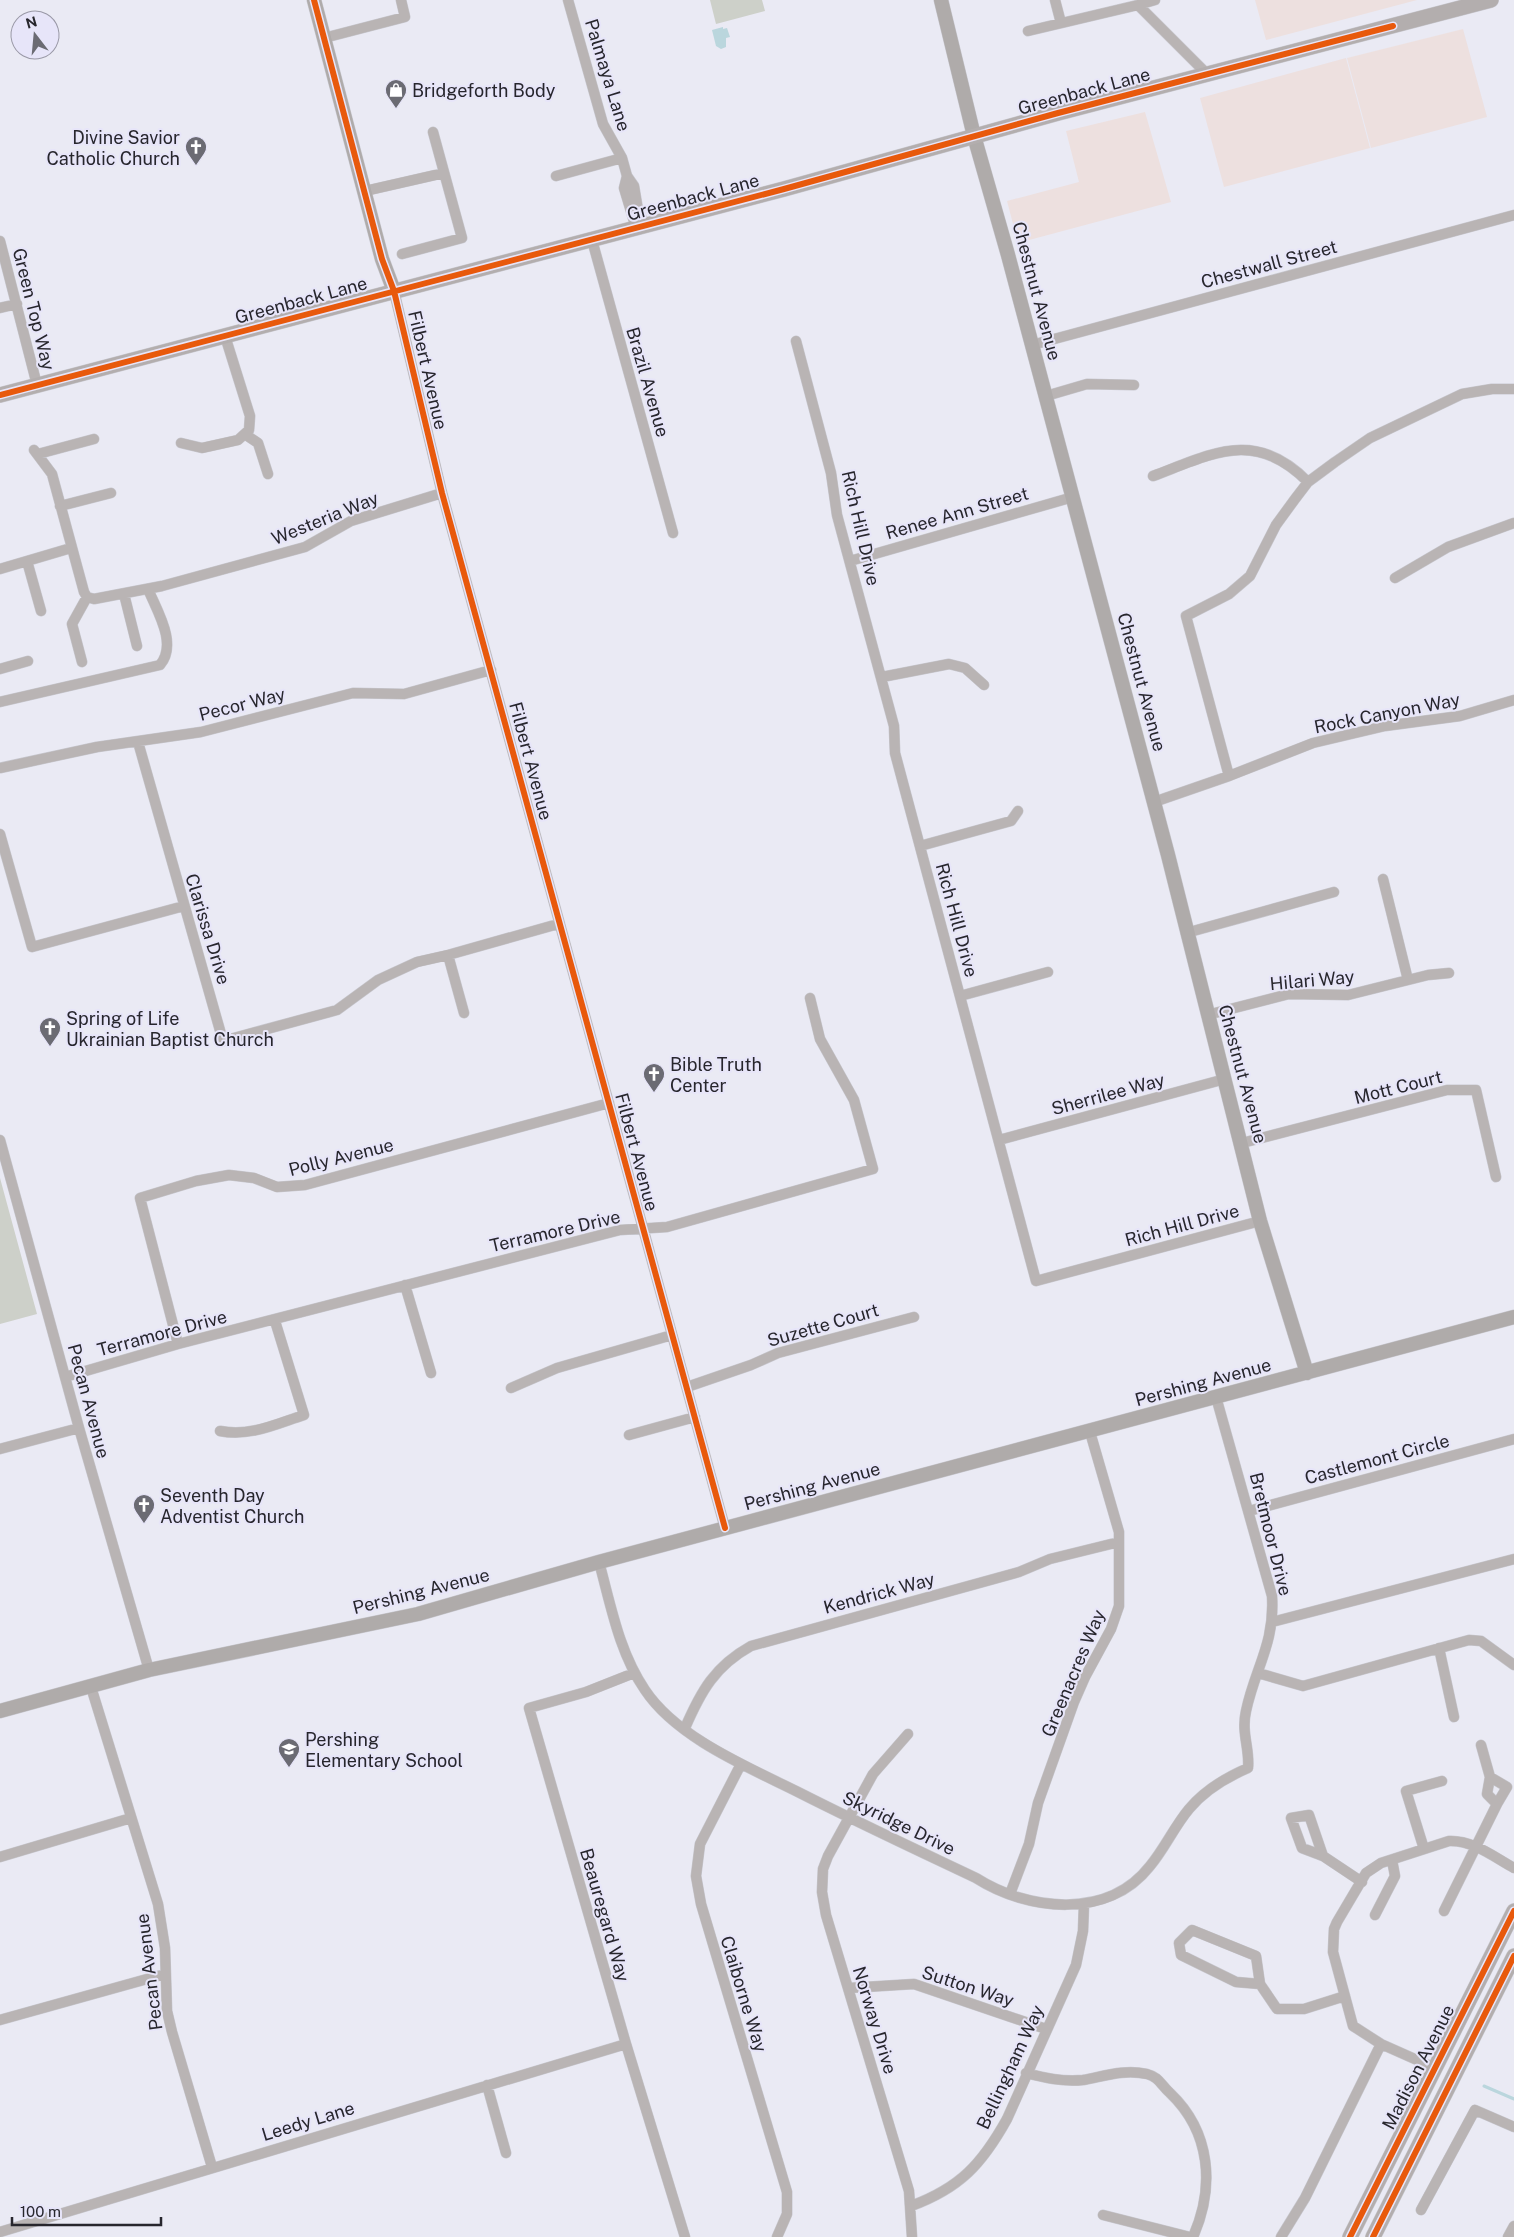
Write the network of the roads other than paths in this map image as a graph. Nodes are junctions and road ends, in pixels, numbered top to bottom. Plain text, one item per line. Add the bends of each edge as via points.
1 (314, 0) edge
2 (401, 0) edge
3 (568, 0) edge
4 (1055, 0) edge
5 (1155, 0) edge
6 (1491, 0) edge
7 (944, 1) edge
8 (1138, 5) junction
9 (1062, 23) junction
10 (1028, 31) dead end
11 (324, 38) junction
12 (1208, 75) junction
13 (433, 132) dead end
14 (974, 136) junction
15 (622, 158) junction
16 (444, 173) junction
17 (556, 176) dead end
18 (365, 191) junction
19 (1514, 215) edge
20 (641, 226) junction
21 (592, 240) junction
22 (0, 241) edge
23 (402, 254) dead end
24 (394, 290) junction
25 (18, 304) junction
26 (0, 308) edge
27 (225, 336) junction
28 (796, 342) dead end
29 (1032, 345) junction
30 (37, 385) junction
31 (1134, 385) dead end
32 (1514, 389) edge
33 (0, 395) edge
34 (1046, 396) junction
35 (246, 435) junction
36 (94, 439) dead end
37 (181, 443) dead end
38 (268, 474) dead end
39 (1153, 476) dead end
40 (1308, 482) junction
41 (111, 493) dead end
42 (442, 493) junction
43 (1072, 497) junction
44 (60, 506) junction
45 (1514, 523) edge
46 (673, 533) dead end
47 (71, 548) junction
48 (27, 561) junction
49 (850, 561) junction
50 (0, 568) edge
51 (1395, 578) dead end
52 (148, 589) junction
53 (124, 594) junction
54 (87, 597) junction
55 (41, 611) dead end
56 (137, 646) dead end
57 (28, 661) dead end
58 (82, 662) dead end
59 (0, 669) edge
60 (491, 670) junction
61 (882, 677) junction
62 (984, 685) dead end
63 (1514, 700) edge
64 (0, 702) edge
65 (138, 742) junction
66 (0, 768) edge
67 (1229, 776) junction
68 (1154, 802) junction
69 (1018, 811) dead end
70 (0, 834) edge
71 (920, 846) junction
72 (5, 870) edge
73 (1382, 879) dead end
74 (1334, 892) dead end
75 (184, 906) junction
76 (558, 924) junction
77 (1186, 933) junction
78 (448, 955) junction
79 (1048, 972) dead end
80 (1449, 973) dead end
81 (1408, 980) junction
82 (960, 996) junction
83 (810, 998) dead end
84 (464, 1013) dead end
85 (1207, 1015) junction
86 (1225, 1079) junction
87 (609, 1103) junction
88 (0, 1140) edge
89 (999, 1140) junction
90 (1242, 1143) junction
91 (1496, 1177) dead end
92 (1260, 1221) junction
93 (642, 1230) junction
94 (405, 1286) junction
95 (914, 1317) dead end
96 (1514, 1317) edge
97 (275, 1321) junction
98 (672, 1336) junction
99 (178, 1344) junction
100 (430, 1373) dead end
101 (1307, 1373) junction
102 (65, 1377) junction
103 (687, 1387) junction
104 (511, 1388) dead end
105 (1216, 1397) junction
106 (695, 1417) junction
107 (79, 1428) junction
108 (220, 1430) dead end
109 (1090, 1432) junction
110 (630, 1435) dead end
111 (1514, 1439) edge
112 (0, 1449) edge
113 (1249, 1511) junction
114 (725, 1528) junction
115 (1119, 1542) junction
116 (1514, 1559) edge
117 (599, 1562) junction
118 (1272, 1622) junction
119 (1439, 1648) junction
120 (1514, 1665) edge
121 (148, 1670) junction
122 (634, 1673) junction
123 (1258, 1673) junction
124 (91, 1687) junction
125 (0, 1711) edge
126 (1454, 1717) dead end
127 (685, 1728) junction
128 (908, 1734) dead end
129 (1481, 1745) dead end
130 (742, 1764) junction
131 (1248, 1768) joint
132 (1490, 1777) junction
133 (1442, 1781) dead end
134 (1497, 1804) junction
135 (847, 1817) junction
136 (131, 1818) junction
137 (1476, 1847) junction
138 (1424, 1849) junction
139 (1323, 1856) dead end
140 (0, 1857) edge
141 (1392, 1860) junction
142 (1514, 1868) edge
143 (1362, 1882) junction
144 (1010, 1894) junction
145 (1084, 1904) junction
146 (1444, 1911) dead end
147 (1514, 1911) edge
148 (1375, 1915) dead end
149 (1514, 1956) edge
150 (165, 1974) junction
151 (1260, 1984) junction
152 (849, 1988) junction
153 (1345, 1996) junction
154 (0, 2020) edge
155 (1046, 2029) junction
156 (626, 2044) junction
157 (1381, 2044) junction
158 (1435, 2068) junction
159 (1026, 2073) junction
160 (487, 2085) junction
161 (1514, 2127) edge
162 (506, 2153) dead end
163 (212, 2167) junction
164 (911, 2206) junction
165 (1421, 2210) dead end
166 (1103, 2215) dead end
167 (1514, 2226) edge
168 (0, 2232) edge
169 (685, 2237) edge
170 (777, 2237) edge
171 (912, 2237) edge
172 (1192, 2237) edge
173 (1281, 2237) edge
174 (1350, 2237) edge
175 (1373, 2237) edge
176 (1508, 2237) edge

1 - 11 street, Filbert Avenue
2 - 11 street via 405,17
3 - 15 street, Palmaya Lane via 602,124
4 - 9 street
5 - 8 street
6 - 12 main road, Greenback Lane
7 - 14 street, Chestnut Avenue
8 - 9 street
8 - 12 street
9 - 10 street
11 - 18 street, Filbert Avenue
12 - 14 main road, Greenback Lane
13 - 16 street
14 - 20 main road, Greenback Lane
14 - 29 street, Chestnut Avenue
15 - 17 street, Palmaya Lane
15 - 20 street, Palmaya Lane via 634,186
16 - 18 street
16 - 23 street via 462,238
18 - 24 street, Filbert Avenue via 382,259
19 - 29 street, Chestwall Street
20 - 21 main road, Greenback Lane
21 - 24 main road, Greenback Lane
21 - 46 street, Brazil Avenue
22 - 25 street, Green Top Way
24 - 27 main road, Greenback Lane
24 - 42 street, Filbert Avenue
25 - 26 street
25 - 30 street, Green Top Way
27 - 30 main road, Greenback Lane
27 - 35 street via 250,416
28 - 49 street, Rich Hill Drive via 831,472 837,515
29 - 34 street, Chestnut Avenue
30 - 33 main road, Greenback Lane
31 - 34 street via 1087,384
32 - 40 street via 1478,391 1442,402 1370,438
34 - 43 street, Chestnut Avenue
35 - 37 street via 238,440 202,448
35 - 38 street via 258,443
36 - 44 street via 36,452 52,474
39 - 40 street via 1202,456 1239,450 1271,456 1296,470
40 - 67 street via 1276,526 1250,576 1229,594 1186,616
41 - 44 street
42 - 52 street, Westeria Way via 352,521 305,547
42 - 60 street, Filbert Avenue
43 - 49 street, Renee Ann Street
43 - 68 street, Chestnut Avenue
44 - 47 street
45 - 51 street via 1457,542
47 - 48 street
47 - 54 street
48 - 50 street
48 - 55 street
49 - 61 street, Rich Hill Drive
52 - 53 street, Westeria Way
52 - 64 street via 168,641 167,657 160,665
53 - 54 street, Westeria Way via 98,599
53 - 56 street
54 - 58 street via 72,624
57 - 59 street
60 - 65 street, Pecor Way via 404,694 353,692 201,732
60 - 76 street, Filbert Avenue
61 - 62 street via 949,664 965,668
61 - 71 street, Rich Hill Drive via 894,726 895,753
63 - 67 street, Rock Canyon Way via 1460,716 1384,726 1313,743
65 - 66 street, Pecor Way via 97,747
65 - 75 street, Clarissa Drive
67 - 68 street, Rock Canyon Way
68 - 77 street, Chestnut Avenue
69 - 71 street via 1011,821
70 - 72 street
71 - 82 street, Rich Hill Drive
72 - 75 street via 32,947
73 - 81 street
74 - 77 street
75 - 78 street, Clarissa Drive via 223,1041 337,1010 397,970
76 - 78 street, Clarissa Drive
76 - 87 street, Filbert Avenue
77 - 85 street, Chestnut Avenue
78 - 84 street
79 - 82 street
80 - 81 street, Hilari Way
81 - 85 street, Hilari Way via 1338,996 1289,994
82 - 89 street, Rich Hill Drive
83 - 93 street, Terramore Drive via 820,1039 854,1100 874,1169 667,1227
85 - 86 street, Chestnut Avenue
86 - 89 street, Sherrilee Way
86 - 90 street, Chestnut Avenue
87 - 93 street, Filbert Avenue
87 - 99 street, Polly Avenue via 305,1185 277,1187 254,1178 229,1175 140,1198
88 - 102 street, Pecan Avenue
89 - 92 street, Rich Hill Drive via 1036,1281
90 - 91 street, Mott Court via 1447,1090 1476,1090
90 - 92 street, Chestnut Avenue
92 - 101 street, Chestnut Avenue
93 - 94 street, Terramore Drive via 620,1230
93 - 98 street, Filbert Avenue
94 - 97 street, Terramore Drive
94 - 100 street
95 - 103 street, Suzette Court via 778,1353
96 - 101 street, Pershing Avenue
97 - 99 street, Terramore Drive
97 - 108 street via 304,1415 256,1431 236,1434
98 - 103 street, Filbert Avenue
98 - 104 street via 557,1368
99 - 102 street, Terramore Drive
101 - 105 street, Pershing Avenue
102 - 107 street, Pecan Avenue
103 - 106 street, Filbert Avenue
105 - 109 street, Pershing Avenue
105 - 113 street, Bretmoor Drive
106 - 110 street
106 - 114 street, Filbert Avenue
107 - 112 street
107 - 121 street, Pecan Avenue
109 - 114 street, Pershing Avenue
109 - 115 street, Greenacres Way via 1118,1526
111 - 113 street, Castlemont Circle
113 - 118 street, Bretmoor Drive via 1271,1588
114 - 117 street, Pershing Avenue
115 - 127 street, Kendrick Way via 751,1646 706,1684
115 - 144 street, Greenacres Way via 1119,1606 1112,1628 1074,1702
116 - 118 street
117 - 121 street, Pershing Avenue via 418,1614
117 - 122 street, Skyridge Drive via 620,1640
118 - 123 street, Bretmoor Drive
119 - 120 street via 1476,1640
119 - 123 street via 1303,1686
119 - 126 street
121 - 124 street, Pershing Avenue
122 - 127 street, Skyridge Drive via 669,1718
122 - 156 street, Beauregard Way via 586,1692 529,1708
123 - 131 street, Bretmoor Drive via 1244,1728
124 - 125 street, Pershing Avenue
124 - 136 street, Pecan Avenue
127 - 130 street, Skyridge Drive
128 - 135 street, Norway Drive via 873,1774
129 - 132 street
130 - 135 street, Skyridge Drive
130 - 170 street, Claiborne Way via 700,1844 696,1876 700,1904 786,2192 787,2214
131 - 145 street, Skyridge Drive via 1218,1783 1190,1808 1150,1867 1132,1884 1110,1897
132 - 134 street via 1487,1794
132 - 134 street via 1507,1787
133 - 138 street via 1406,1791
134 - 137 street
135 - 144 street, Skyridge Drive via 976,1878 994,1890
135 - 152 street, Norway Drive via 823,1869 822,1892
136 - 140 street
136 - 150 street, Pecan Avenue via 158,1904 165,1948
137 - 138 street via 1449,1841
137 - 142 street
137 - 146 street
138 - 141 street
139 - 143 street
141 - 143 street via 1366,1873
141 - 148 street via 1395,1876
143 - 153 street via 1334,1929 1333,1952
144 - 145 street, Skyridge Drive via 1051,1905
145 - 155 street, Bellingham Way via 1076,1965
147 - 158 main road, Madison Avenue
149 - 175 main road, Madison Avenue
150 - 154 street
150 - 163 street, Pecan Avenue via 172,2032
151 - 151 street via 1256,1956 1192,1930 1179,1943 1181,1955 1236,1982
151 - 153 street via 1277,2009 1304,2009
152 - 155 street, Sutton Way via 914,1984
152 - 164 street, Norway Drive
153 - 157 street via 1353,2026
155 - 159 street, Bellingham Way
156 - 160 street, Leedy Lane
156 - 169 street, Beauregard Way
157 - 158 street
157 - 173 street via 1305,2198
158 - 174 main road, Madison Avenue
159 - 164 street, Bellingham Way via 1007,2119 982,2158 944,2192
159 - 172 street via 1051,2080 1081,2080 1120,2072 1157,2077 1186,2112 1207,2163 1203,2210
160 - 162 street
160 - 163 street, Leedy Lane
161 - 165 street via 1475,2110
163 - 168 street, Leedy Lane
164 - 171 street, Norway Drive
166 - 172 street
167 - 176 street

